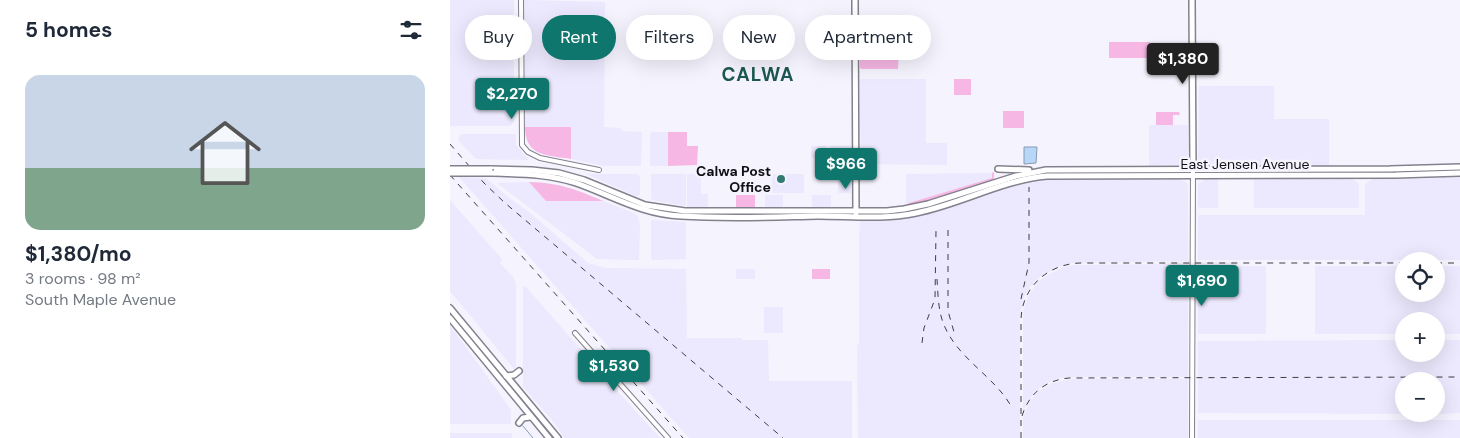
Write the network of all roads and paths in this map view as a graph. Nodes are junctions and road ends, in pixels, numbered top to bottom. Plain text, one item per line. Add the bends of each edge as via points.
1 (521, 0) edge
2 (855, 0) edge
3 (1192, 0) edge
4 (1460, 167) edge
5 (450, 169) edge
6 (998, 169) dead end
7 (599, 170) dead end
8 (492, 171) junction
9 (1039, 171) junction
10 (1193, 172) junction
11 (450, 173) edge
12 (1460, 173) edge
13 (856, 214) junction
14 (450, 308) edge
15 (450, 318) edge
16 (575, 334) dead end
17 (519, 371) dead end
18 (506, 376) junction
19 (531, 417) junction
20 (519, 422) dead end
21 (548, 438) edge
22 (558, 438) edge
23 (668, 438) edge
24 (1192, 438) edge

1 - 7 street via 522,145 540,158
2 - 13 main road
3 - 10 main road
4 - 10 main road, East Jensen Avenue
5 - 8 main road, bridge
6 - 9 main road
8 - 11 main road, bridge
8 - 13 main road via 546,171 566,175 645,205 676,210
9 - 10 main road, East Jensen Avenue
9 - 13 main road via 915,208
10 - 12 main road, East Jensen Avenue via 1396,176
10 - 13 main road, East Jensen Avenue via 1055,175 1031,178 922,212 898,216
10 - 24 street
14 - 18 main road
15 - 19 main road
16 - 23 street
17 - 18 main road
18 - 22 main road
19 - 20 main road
19 - 21 main road

